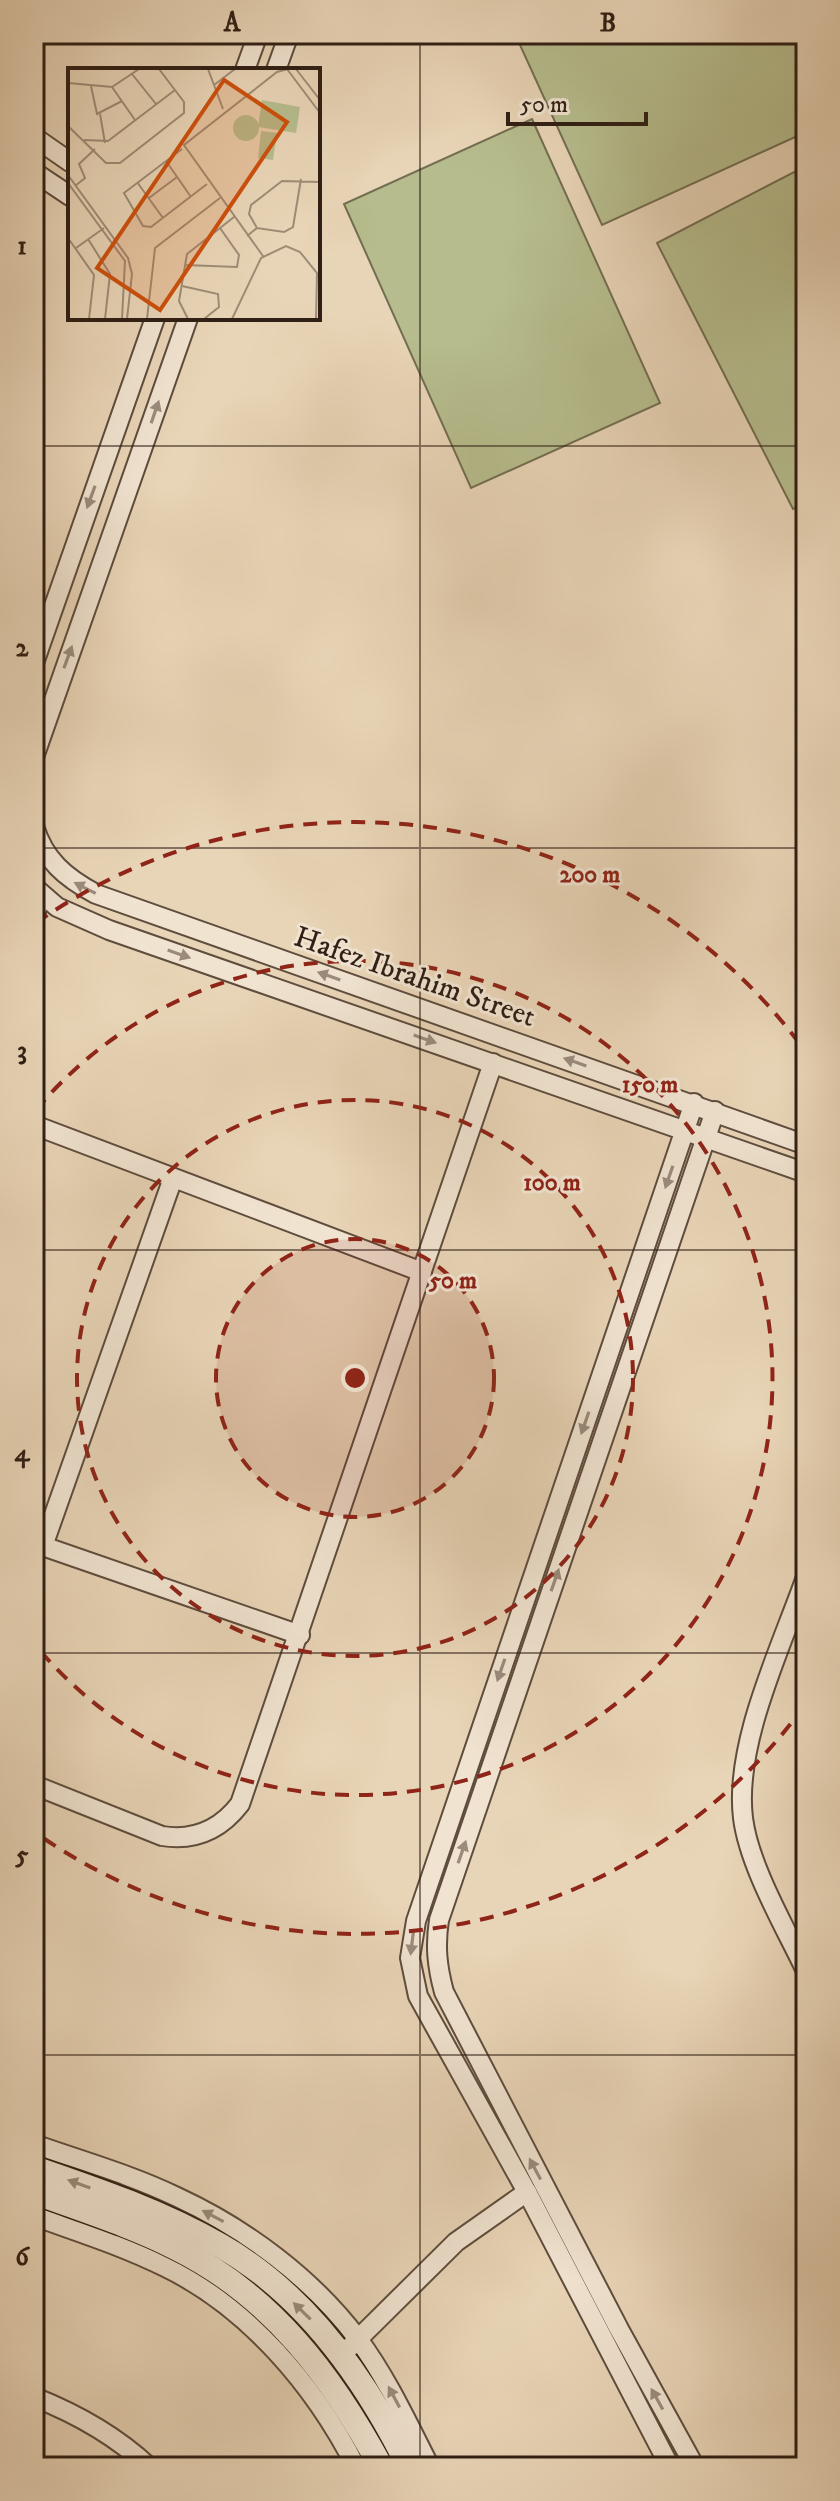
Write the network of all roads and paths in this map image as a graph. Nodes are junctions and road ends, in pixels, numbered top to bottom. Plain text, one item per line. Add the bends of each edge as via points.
1 (289, 34) edge
2 (255, 41) edge
3 (278, 64) edge
4 (246, 68) edge
5 (34, 137) edge
6 (68, 161) edge
7 (34, 172) edge
8 (68, 195) edge
9 (154, 320) edge
10 (187, 320) edge
11 (51, 609) junction
12 (82, 618) junction
13 (34, 663) edge
14 (34, 757) edge
15 (34, 826) edge
16 (38, 891) edge
17 (34, 916) edge
18 (276, 958) junction
19 (265, 984) junction
20 (493, 1063) junction
21 (694, 1103) junction
22 (715, 1111) junction
23 (34, 1125) edge
24 (685, 1129) junction
25 (706, 1137) junction
26 (806, 1145) edge
27 (806, 1173) edge
28 (173, 1178) junction
29 (422, 1272) junction
30 (38, 1544) edge
31 (806, 1577) edge
32 (300, 1635) junction
33 (34, 1785) edge
34 (424, 1895) junction
35 (445, 1903) junction
36 (806, 1924) edge
37 (788, 1933) junction
38 (806, 1971) edge
39 (512, 2124) junction
40 (494, 2134) junction
41 (34, 2144) edge
42 (34, 2168) edge
43 (120, 2186) junction
44 (34, 2192) edge
45 (527, 2192) junction
46 (34, 2216) edge
47 (350, 2347) junction
48 (34, 2397) edge
49 (149, 2467) edge
50 (356, 2467) edge
51 (381, 2467) edge
52 (409, 2467) edge
53 (430, 2467) edge
54 (670, 2467) edge
55 (695, 2467) edge

1 - 3 street
2 - 3 street
2 - 4 street
5 - 6 street
7 - 8 street
9 -> 11 street
12 -> 10 street
11 - 12 street
11 - 13 street
14 -> 12 street
18 -> 15 street, Hafez Ibrahim Street via 71,881 50,861
16 - 17 street
16 -> 19 street, Hafez Ibrahim Street via 80,919
18 - 19 street
21 -> 18 street, Hafez Ibrahim Street
19 -> 20 street, Hafez Ibrahim Street
20 - 24 street, Hafez Ibrahim Street
20 - 29 street
21 - 22 street, Hafez Ibrahim Street
21 - 24 street
22 - 25 street
22 - 26 street, Hafez Ibrahim Street
23 - 28 street
24 - 25 street, Hafez Ibrahim Street
24 -> 34 street
25 - 27 street, Hafez Ibrahim Street
35 -> 25 street
28 - 29 street
28 - 30 street
29 - 32 street
30 - 32 street
31 - 37 street via 750,1733 741,1776 743,1820 755,1863
32 - 33 street via 246,1793 232,1815 212,1830 187,1838 162,1836
34 - 35 street
34 -> 40 street via 411,1939 418,1996
35 - 39 street via 436,1944 444,1992
36 - 37 street
37 - 38 street
39 - 40 street
55 -> 39 street
40 - 45 street
41 - 43 street
43 -> 42 street
47 -> 43 street via 224,2247 154,2211
44 - 51 street via 178,2248 243,2291 323,2373
45 - 47 street via 456,2242
45 - 54 street
46 - 50 street via 167,2267 223,2303 304,2386
47 - 52 street
53 -> 47 street via 390,2388
48 - 49 street via 102,2429

